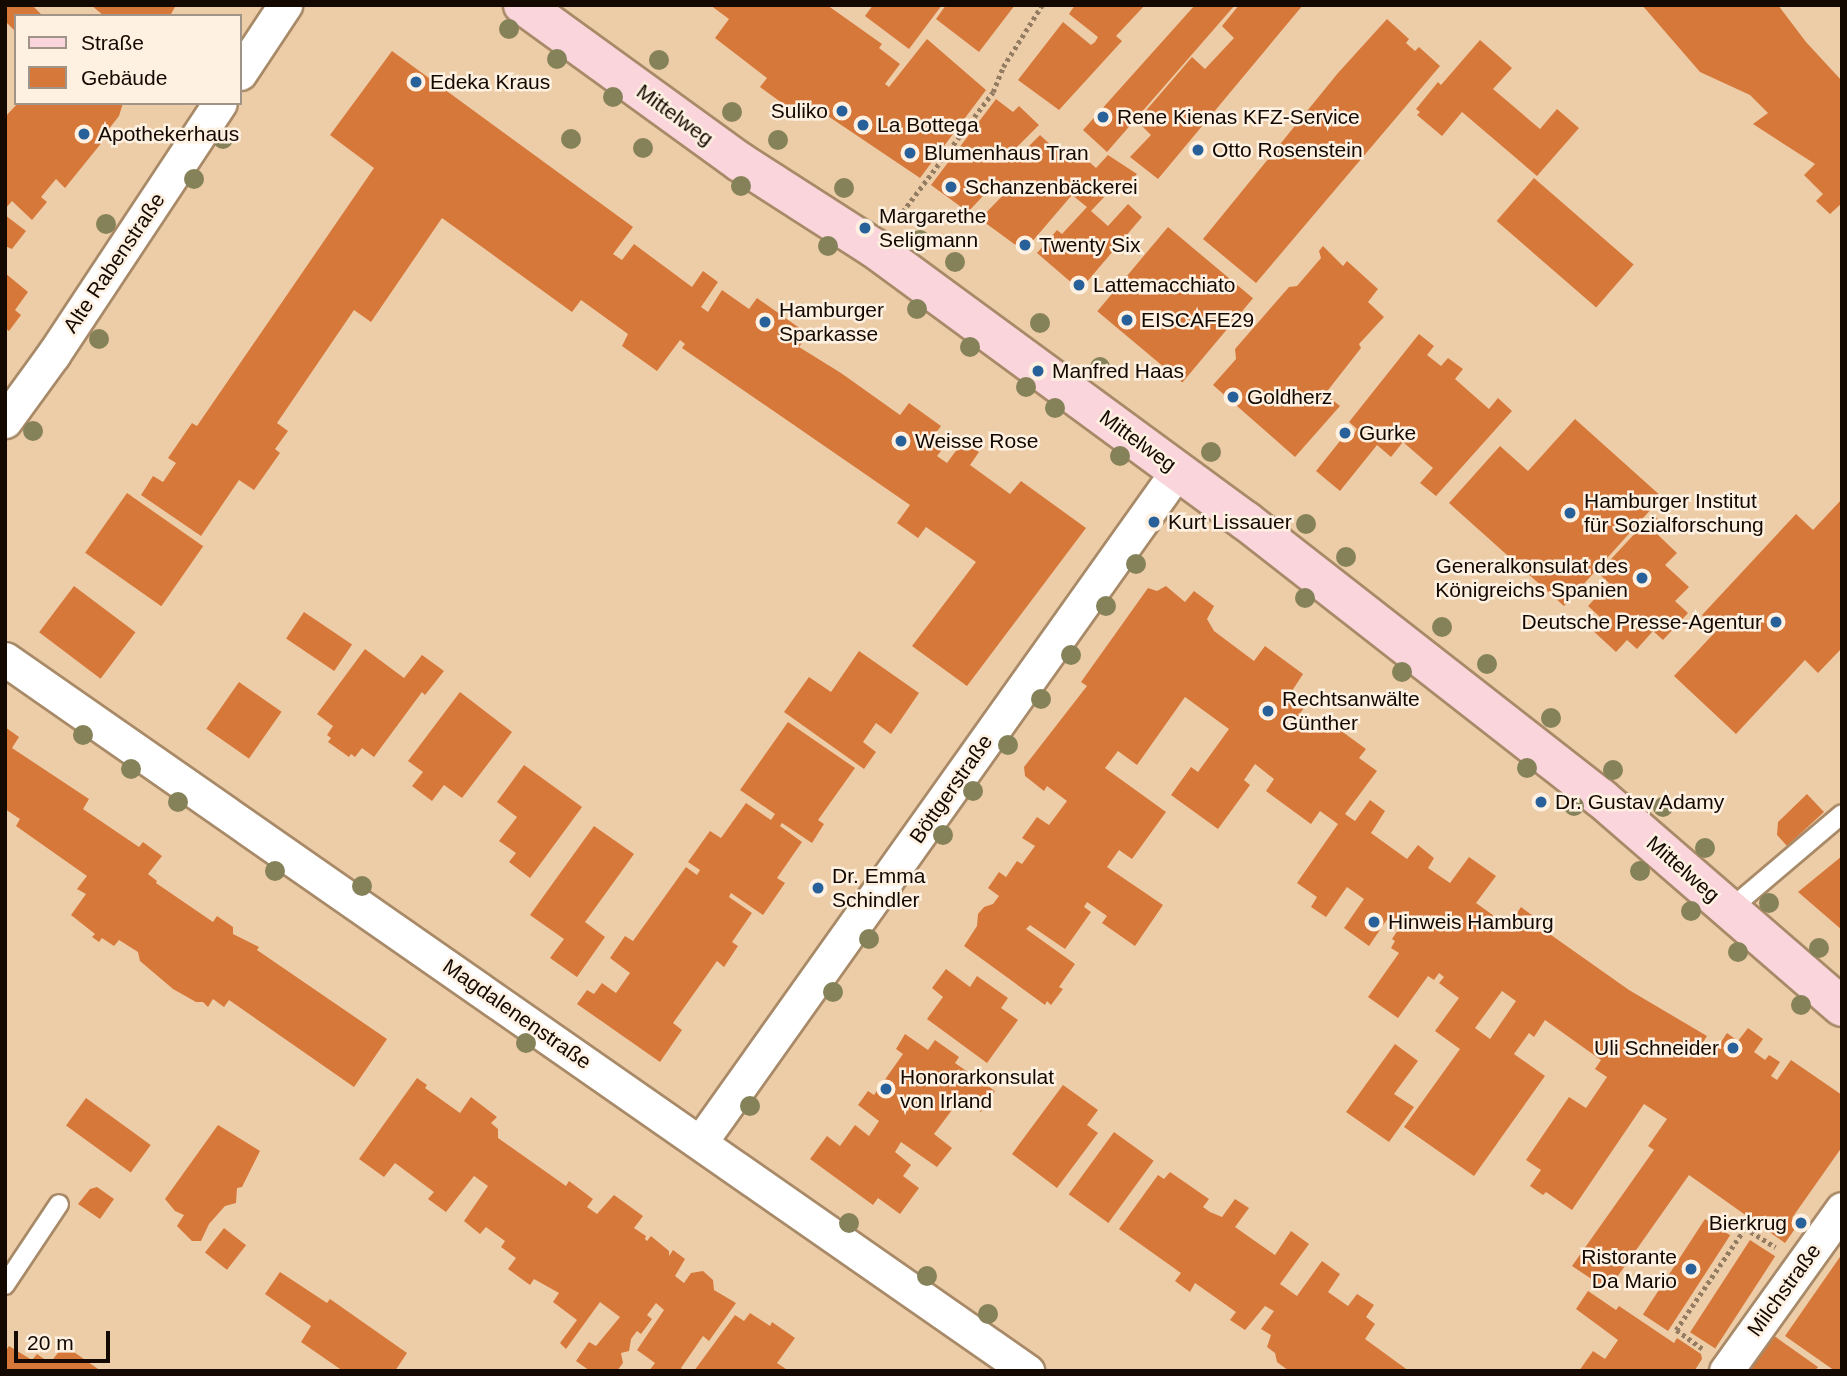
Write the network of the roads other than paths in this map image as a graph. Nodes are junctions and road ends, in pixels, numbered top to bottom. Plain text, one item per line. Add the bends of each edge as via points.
1 (285, 5) edge
2 (523, 5) edge
3 (242, 70) edge
4 (219, 105) edge
5 (5, 421) edge
6 (1178, 470) junction
7 (5, 659) edge
8 (1842, 814) edge
9 (1729, 910) junction
10 (1842, 1007) edge
11 (701, 1141) junction
12 (59, 1204) dead end
13 (1842, 1209) edge
14 (5, 1285) edge
15 (1727, 1369) edge
16 (1027, 1371) edge

1 - 3 street
2 - 6 street, Mittelweg via 740,162 874,248
4 - 5 street, Alte Rabenstraße
6 - 9 street, Mittelweg via 1601,798
6 - 11 street, Böttgerstraße
7 - 11 street, Magdalenenstraße
8 - 9 lane, Mittelweg
9 - 10 street, Mittelweg
11 - 16 street, Magdalenenstraße
12 - 14 lane
13 - 15 street, Milchstraße

